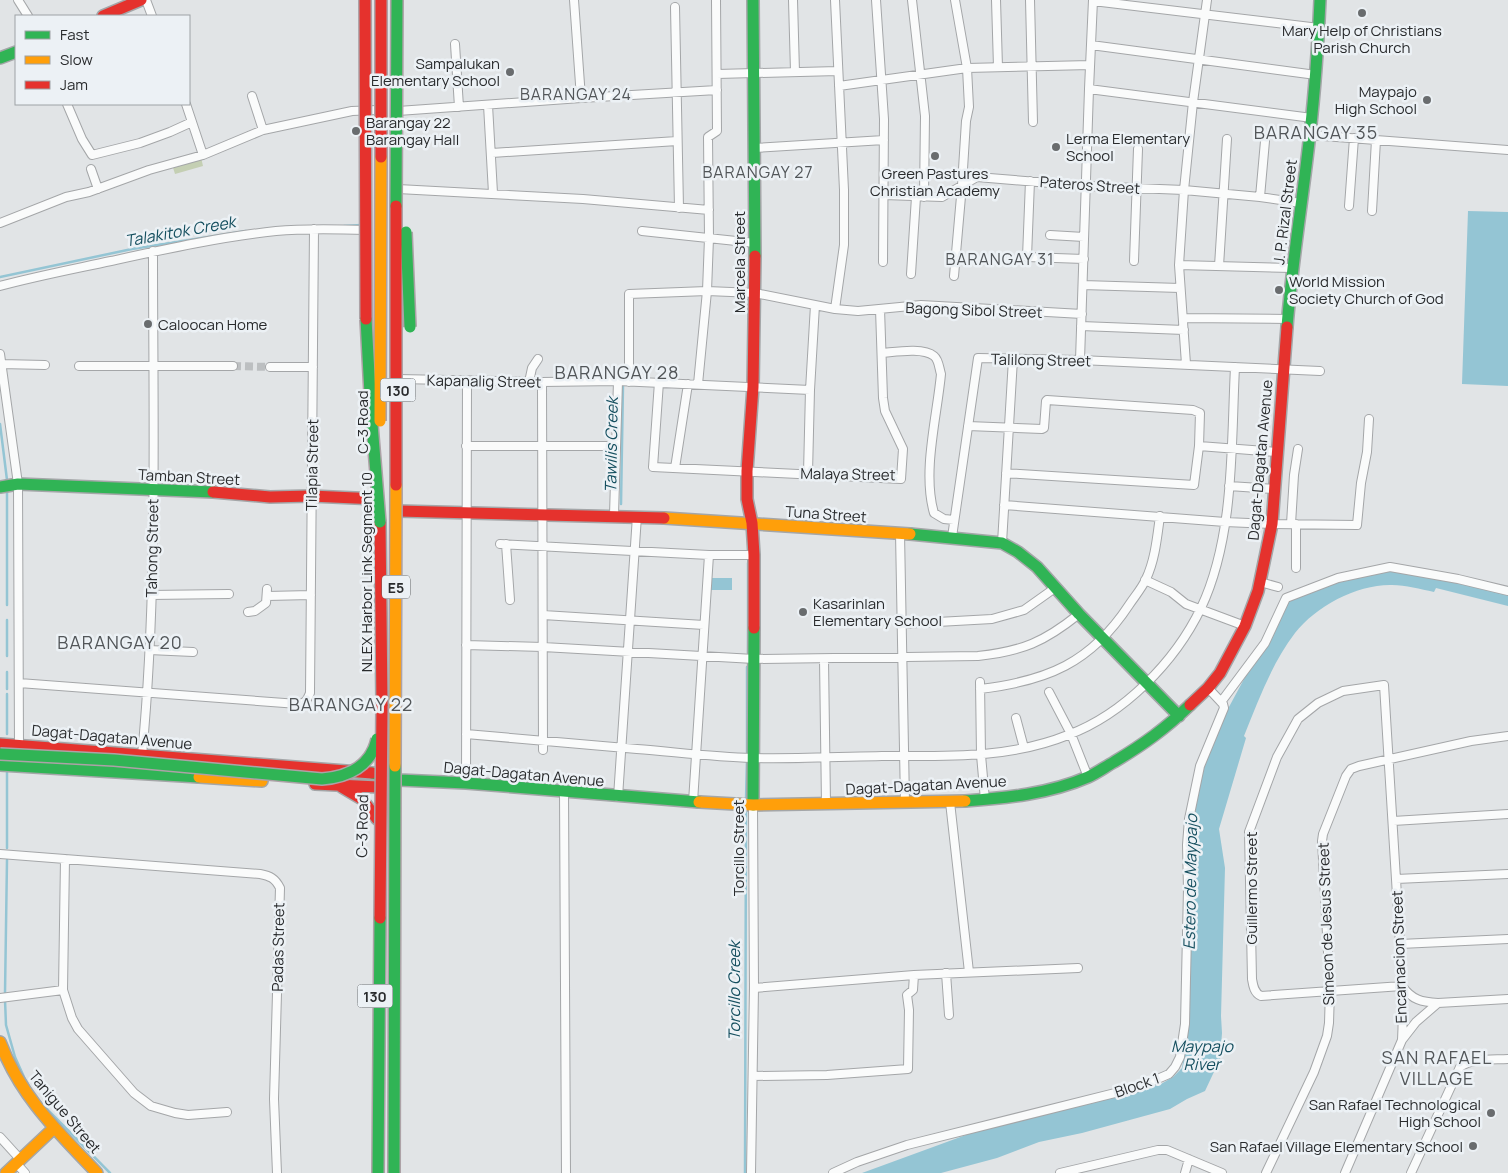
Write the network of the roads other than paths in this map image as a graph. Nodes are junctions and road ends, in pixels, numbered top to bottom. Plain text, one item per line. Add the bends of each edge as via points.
1 (18, 0) edge
2 (141, 0) edge
3 (146, 0) edge
4 (365, 0) edge
5 (380, 0) edge
6 (398, 0) edge
7 (574, 0) edge
8 (716, 0) edge
9 (753, 0) edge
10 (793, 0) edge
11 (835, 0) edge
12 (876, 0) edge
13 (912, 0) edge
14 (954, 0) edge
15 (996, 0) edge
16 (1030, 0) edge
17 (1093, 0) edge
18 (1206, 0) edge
19 (1320, 0) edge
20 (675, 7) dead end
21 (1204, 14) junction
22 (27, 15) edge
23 (105, 15) edge
24 (152, 15) edge
25 (1319, 28) junction
26 (455, 44) dead end
27 (1091, 45) junction
28 (15, 52) edge
29 (0, 58) edge
30 (1199, 58) junction
31 (1032, 66) junction
32 (1090, 66) junction
33 (998, 67) junction
34 (967, 68) junction
35 (838, 71) junction
36 (795, 72) junction
37 (753, 73) junction
38 (717, 74) junction
39 (921, 74) junction
40 (1316, 75) junction
41 (881, 80) junction
42 (839, 86) junction
43 (1088, 89) junction
44 (717, 90) junction
45 (677, 92) junction
46 (252, 96) dead end
47 (581, 98) junction
48 (1193, 102) junction
49 (67, 105) edge
50 (186, 105) edge
51 (488, 105) junction
52 (459, 107) junction
53 (377, 110) junction
54 (398, 114) junction
55 (1312, 118) junction
56 (192, 122) junction
57 (1033, 122) dead end
58 (263, 130) junction
59 (1310, 135) junction
60 (1354, 138) junction
61 (1227, 139) dead end
62 (884, 140) junction
63 (1376, 140) junction
64 (677, 141) junction
65 (1266, 141) dead end
66 (842, 143) junction
67 (754, 148) junction
68 (1138, 149) dead end
69 (1508, 150) edge
70 (492, 153) junction
71 (203, 155) junction
72 (91, 169) dead end
73 (1030, 181) junction
74 (962, 185) junction
75 (1086, 186) junction
76 (1136, 188) junction
77 (98, 189) junction
78 (398, 189) junction
79 (1184, 190) junction
80 (493, 193) junction
81 (1223, 194) junction
82 (884, 195) junction
83 (920, 197) junction
84 (1260, 197) junction
85 (1301, 203) junction
86 (1349, 206) dead end
87 (679, 208) junction
88 (709, 210) junction
89 (1372, 211) dead end
90 (0, 223) edge
91 (314, 229) junction
92 (378, 230) junction
93 (398, 231) junction
94 (642, 231) dead end
95 (1050, 235) dead end
96 (1084, 237) junction
97 (709, 238) junction
98 (755, 243) junction
99 (153, 251) junction
100 (1084, 259) junction
101 (1134, 261) dead end
102 (883, 262) dead end
103 (1179, 265) junction
104 (1219, 266) junction
105 (1292, 268) junction
106 (911, 274) dead end
107 (954, 276) dead end
108 (1083, 285) junction
109 (0, 286) edge
110 (1180, 288) junction
111 (707, 291) junction
112 (755, 293) junction
113 (815, 305) junction
114 (835, 309) junction
115 (880, 309) junction
116 (1082, 314) junction
117 (1183, 318) junction
118 (1288, 318) junction
119 (410, 326) dead end
120 (1081, 326) junction
121 (1184, 330) junction
122 (882, 353) junction
123 (0, 354) edge
124 (538, 359) dead end
125 (1013, 359) junction
126 (1080, 360) junction
127 (1, 364) junction
128 (1186, 364) junction
129 (45, 365) dead end
130 (79, 366) dead end
131 (153, 366) junction
132 (233, 366) tunnel mouth
133 (1234, 366) junction
134 (270, 367) tunnel mouth
135 (312, 367) junction
136 (1283, 369) junction
137 (1320, 371) dead end
138 (398, 380) junction
139 (467, 381) junction
140 (618, 381) junction
141 (529, 382) junction
142 (542, 382) junction
143 (629, 382) junction
144 (659, 382) junction
145 (688, 384) junction
146 (698, 384) junction
147 (753, 387) junction
148 (810, 390) junction
149 (4, 407) edge
150 (1369, 419) dead end
151 (968, 426) junction
152 (1009, 428) junction
153 (542, 445) junction
154 (466, 446) junction
155 (616, 446) junction
156 (1198, 446) junction
157 (1231, 448) junction
158 (1298, 449) dead end
159 (1277, 452) junction
160 (675, 468) junction
161 (747, 471) junction
162 (1006, 472) junction
163 (808, 473) junction
164 (9, 486) edge
165 (1229, 486) junction
166 (1274, 489) junction
167 (153, 490) junction
168 (311, 496) junction
169 (377, 499) junction
170 (1004, 504) junction
171 (399, 511) junction
172 (466, 511) junction
173 (544, 513) junction
174 (614, 515) junction
175 (637, 516) junction
176 (1160, 516) junction
177 (950, 519) junction
178 (380, 522) junction
179 (1225, 522) junction
180 (752, 523) junction
181 (1272, 524) junction
182 (1294, 524) junction
183 (900, 533) junction
184 (952, 537) junction
185 (1002, 543) junction
186 (544, 545) junction
187 (635, 550) junction
188 (709, 555) junction
189 (754, 555) junction
190 (1296, 568) dead end
191 (1146, 580) junction
192 (1260, 582) junction
193 (1278, 587) dead end
194 (1055, 588) junction
195 (1508, 592) edge
196 (229, 594) dead end
197 (150, 595) junction
198 (311, 595) junction
199 (510, 600) dead end
200 (1201, 608) junction
201 (248, 612) dead end
202 (1080, 614) junction
203 (544, 615) junction
204 (630, 620) junction
205 (901, 624) junction
206 (704, 625) junction
207 (1246, 626) junction
208 (1104, 638) junction
209 (466, 645) junction
210 (543, 647) junction
211 (149, 650) junction
212 (193, 652) dead end
213 (628, 652) junction
214 (702, 656) junction
215 (901, 658) junction
216 (754, 659) junction
217 (824, 659) junction
218 (1148, 682) junction
219 (19, 683) junction
220 (1208, 688) junction
221 (148, 692) junction
222 (1049, 692) dead end
223 (1221, 702) junction
224 (382, 706) junction
225 (1179, 716) junction
226 (1016, 718) dead end
227 (466, 734) junction
228 (1071, 734) junction
229 (1508, 736) edge
230 (543, 740) junction
231 (378, 743) junction
232 (0, 744) edge
233 (19, 744) junction
234 (621, 748) junction
235 (1024, 748) junction
236 (543, 750) dead end
237 (0, 754) edge
238 (696, 754) junction
239 (142, 755) junction
240 (981, 755) junction
241 (903, 756) junction
242 (825, 757) junction
243 (753, 758) junction
244 (1389, 759) junction
245 (0, 765) edge
246 (19, 765) junction
247 (340, 770) junction
248 (378, 773) junction
249 (1088, 777) junction
250 (399, 780) junction
251 (466, 783) junction
252 (340, 786) junction
253 (378, 788) junction
254 (564, 792) junction
255 (618, 796) junction
256 (985, 800) junction
257 (693, 802) junction
258 (950, 802) junction
259 (905, 803) junction
260 (826, 804) junction
261 (753, 806) junction
262 (1508, 814) edge
263 (377, 819) junction
264 (1393, 822) junction
265 (0, 854) edge
266 (65, 859) junction
267 (1508, 874) edge
268 (1396, 879) junction
269 (1508, 938) edge
270 (1400, 944) junction
271 (1078, 968) dead end
272 (969, 972) junction
273 (946, 973) junction
274 (914, 975) junction
275 (1402, 986) junction
276 (754, 988) junction
277 (63, 990) junction
278 (1330, 990) junction
279 (0, 998) edge
280 (1508, 999) edge
281 (1438, 1003) junction
282 (949, 1015) dead end
283 (1402, 1040) junction
284 (0, 1042) edge
285 (1508, 1059) edge
286 (753, 1076) junction
287 (227, 1112) dead end
288 (54, 1128) junction
289 (0, 1137) edge
290 (1189, 1159) junction
291 (18, 1161) junction
292 (6, 1173) edge
293 (25, 1173) edge
294 (97, 1173) edge
295 (278, 1173) edge
296 (377, 1173) edge
297 (394, 1173) edge
298 (399, 1173) edge
299 (566, 1173) edge
300 (751, 1173) edge
301 (833, 1173) edge
302 (1060, 1173) edge
303 (1185, 1173) edge
304 (1222, 1173) edge
305 (1266, 1173) edge
306 (1345, 1173) edge
307 (1411, 1173) edge

1 - 22 street
2 - 23 main road
3 - 24 street
4 - 178 main road, bridge via 367,337
5 - 53 main road, C-3 Road / 130
5 - 178 main road, NLEX Harbor Link Segment 10 / E5, bridge
6 - 54 main road, NLEX Harbor Link Segment 10 / E5, bridge
7 - 47 street
8 - 38 street
9 - 37 main road, Marcela Street
10 - 36 street
11 - 35 street
12 - 41 street
13 - 39 street
14 - 34 street
15 - 33 street
16 - 31 street
17 - 21 street
17 - 27 street
18 - 21 street
19 - 25 main road, J. P. Rizal Street
20 - 45 street
21 - 25 street
21 - 30 street
25 - 40 main road, J. P. Rizal Street
26 - 52 street
27 - 30 street
27 - 32 street
28 - 29 main road
30 - 40 street
30 - 48 street
31 - 32 street
31 - 33 street
31 - 57 street
32 - 43 street
33 - 34 street
34 - 39 street
34 - 74 street via 969,106
35 - 36 street
35 - 42 street
36 - 37 street
37 - 38 street
37 - 67 main road, Marcela Street
38 - 44 street
39 - 41 street
39 - 83 street via 925,116
40 - 55 main road, J. P. Rizal Street
41 - 42 street
41 - 62 street
42 - 66 street
43 - 48 street
43 - 75 street
44 - 45 street
44 - 88 street via 717,132 708,137
45 - 47 street
45 - 64 street
46 - 58 street
47 - 51 street
48 - 55 street
48 - 79 street
49 - 56 street via 92,155 140,142
50 - 56 street
51 - 52 street
51 - 70 street
52 - 54 street
53 - 58 street via 352,111
53 - 92 main road, C-3 Road / 130
54 - 78 main road, 130
54 - 119 main road, bridge
54 - 297 main road, NLEX Harbor Link Segment 10 / E5, bridge
55 - 59 main road, J. P. Rizal Street
56 - 71 street
58 - 71 street
59 - 60 street
59 - 85 main road, J. P. Rizal Street
60 - 63 street
60 - 86 street
61 - 81 street
62 - 66 street
62 - 82 street
63 - 69 street
63 - 89 street
64 - 70 street
64 - 87 street
65 - 84 street
66 - 67 street
66 - 114 street via 844,245
67 - 98 main road, Marcela Street
68 - 76 street
70 - 80 street
71 - 77 street
72 - 77 street
73 - 74 street, Pateros Street via 977,176
73 - 75 street, Pateros Street
73 - 100 street via 1027,257
74 - 83 street, Pateros Street via 942,197
74 - 107 street
75 - 76 street, Pateros Street
75 - 96 street
76 - 79 street, Pateros Street
76 - 101 street
77 - 90 street via 66,197
78 - 80 street
78 - 93 main road, 130
79 - 81 street, Pateros Street
79 - 103 street
80 - 87 street
81 - 84 street, Pateros Street
81 - 104 street
82 - 83 street, Pateros Street
82 - 102 street
83 - 106 street
84 - 85 street, Pateros Street
85 - 105 main road, J. P. Rizal Street
87 - 88 street
88 - 97 street
91 - 92 street
91 - 99 street via 277,231
91 - 135 street, Tilapia Street
92 - 93 street
92 - 169 main road, C-3 Road / 130
93 - 138 main road, 130
94 - 97 street
95 - 96 street
96 - 100 street
97 - 98 street
97 - 111 street
98 - 112 main road, Marcela Street
99 - 109 street
99 - 131 street, Tahong Street
100 - 108 street
103 - 104 street
103 - 110 street
104 - 105 street
105 - 118 main road, J. P. Rizal Street
108 - 110 street
108 - 116 street
110 - 117 street
111 - 112 street, Bagong Sibol Street
111 - 143 street, Bagong Sibol Street via 629,294
111 - 146 street
112 - 113 street, Bagong Sibol Street
112 - 147 main road, Marcela Street
113 - 114 street, Bagong Sibol Street
113 - 148 street
114 - 115 street, Bagong Sibol Street
115 - 116 street, Bagong Sibol Street via 921,305
115 - 122 street, Malaya Street
116 - 120 street
117 - 118 street
117 - 121 street
118 - 136 main road, J. P. Rizal Street
120 - 121 street
120 - 126 street
121 - 128 street
122 - 163 street, Malaya Street via 885,411 903,450 901,478
122 - 177 street via 926,352 938,363 941,374 931,449 930,500 934,513
123 - 127 street
124 - 141 street
125 - 126 street, Talilong Street
125 - 151 street, Talilong Street via 978,358
125 - 152 street
126 - 128 street, Talilong Street
127 - 129 street
127 - 149 street
128 - 133 street, Talilong Street
130 - 131 street
131 - 132 street
131 - 167 street, Tahong Street
133 - 136 street, Talilong Street
133 - 157 street
134 - 135 street
135 - 168 street, Tilapia Street
136 - 137 street, Talilong Street
136 - 159 main road, Dagat-Dagatan Avenue
138 - 139 street, Kapanalig Street
138 - 171 main road, 130
139 - 141 street, Kapanalig Street
139 - 154 street
140 - 142 street, Kapanalig Street
140 - 143 street, Kapanalig Street
140 - 155 street
141 - 142 street, Kapanalig Street
142 - 153 street
143 - 144 street, Kapanalig Street
144 - 145 street, Kapanalig Street
144 - 160 street, Malaya Street via 653,467
145 - 146 street, Kapanalig Street
145 - 160 street
146 - 147 street, Kapanalig Street
147 - 148 street, Kapanalig Street
147 - 161 main road, Marcela Street
148 - 163 street
149 - 164 street
150 - 182 street via 1357,524
151 - 152 street
151 - 177 street, Talilong Street
152 - 156 street via 1044,428 1047,400 1193,410 1200,413
152 - 162 street
153 - 154 street
153 - 155 street
153 - 173 street
154 - 172 street
155 - 174 street
156 - 157 street
156 - 162 street via 1194,485
157 - 159 street
157 - 165 street
158 - 182 street via 1294,475
159 - 166 main road, Dagat-Dagatan Avenue
160 - 161 street, Malaya Street
161 - 163 street, Malaya Street
161 - 180 main road, Marcela Street via 747,499
162 - 170 street
164 - 167 main road, Tamban Street
164 - 219 street
165 - 166 street
165 - 179 street
166 - 181 main road, Dagat-Dagatan Avenue
167 - 168 main road, Tamban Street via 270,497
167 - 197 street, Tahong Street
168 - 169 main road, Tamban Street
168 - 198 street, Tilapia Street
169 - 231 main road, C-3 Road / 130
170 - 176 street
170 - 185 street
171 - 172 main road, Tuna Street
171 - 250 main road, 130
172 - 173 main road, Tuna Street
172 - 209 street
173 - 174 main road, Tuna Street
173 - 186 street
174 - 175 main road, Tuna Street
175 - 180 main road, Tuna Street
175 - 187 street
176 - 179 street
176 - 191 street via 1154,556
177 - 184 street, Talilong Street
178 - 224 main road, NLEX Harbor Link Segment 10 / E5
179 - 181 street
179 - 200 street via 1221,549
180 - 183 main road, Tuna Street
180 - 189 main road, Torcillo Street
181 - 182 street
181 - 192 main road, Dagat-Dagatan Avenue
182 - 190 street
183 - 184 main road, Tuna Street
183 - 205 street
184 - 185 main road, Tuna Street
185 - 194 main road, Tuna Street via 1033,564
186 - 187 street
186 - 199 street via 503,544
186 - 203 street
187 - 188 street
187 - 204 street
188 - 189 street
188 - 206 street
189 - 216 main road, Torcillo Street
191 - 200 street via 1171,592 1186,604
191 - 208 street
192 - 193 street
192 - 207 main road, Dagat-Dagatan Avenue
194 - 202 main road, Tuna Street
194 - 205 street via 1024,610 992,619
195 - 223 street via 1390,567 1338,578 1286,598 1265,643
196 - 197 street
197 - 211 street, Tahong Street
198 - 201 street via 267,593 265,604
198 - 221 street, Tilapia Street via 310,693 304,703
200 - 207 street
200 - 218 street via 1172,655
202 - 208 main road, Tuna Street
202 - 215 street via 1049,636 1026,647 1002,653
203 - 204 street
203 - 210 street
204 - 206 street
204 - 213 street
205 - 215 street
206 - 214 street
207 - 220 main road, Dagat-Dagatan Avenue
208 - 218 main road, Tuna Street
208 - 240 street via 1050,674 1028,681 980,686
209 - 210 street
209 - 227 street
210 - 213 street
210 - 230 street
211 - 212 street
211 - 221 street, Tahong Street
213 - 214 street
213 - 234 street
214 - 216 street
214 - 238 street
215 - 217 street
215 - 241 street
216 - 217 street
216 - 243 main road, Torcillo Street
217 - 242 street
218 - 225 main road, Tuna Street
218 - 228 street via 1114,711
219 - 221 street
219 - 233 street
220 - 223 street
220 - 225 main road, Dagat-Dagatan Avenue
221 - 239 street, Tahong Street
222 - 228 street
223 - 301 street, Block 1 via 1223,713 1200,766 1189,819 1185,1024 1176,1067 1169,1074 1139,1087 907,1144
224 - 237 main road, bridge via 376,748 370,759 347,775 331,779
224 - 296 main road, NLEX Harbor Link Segment 10 / E5, bridge
225 - 249 main road, Dagat-Dagatan Avenue via 1146,743
226 - 235 street
227 - 230 street
227 - 251 street
228 - 235 street
228 - 249 street
229 - 244 street, Simeon de Jesus Street
230 - 234 street
230 - 236 street
231 - 247 main road via 358,764
231 - 248 main road, C-3 Road / 130
232 - 233 main road, Dagat-Dagatan Avenue
233 - 239 main road, Dagat-Dagatan Avenue
233 - 246 street
234 - 238 street
234 - 255 street
235 - 240 street
238 - 243 street
238 - 257 street
239 - 247 main road, Dagat-Dagatan Avenue
240 - 241 street
240 - 256 street
241 - 242 street
241 - 259 street
242 - 243 street
242 - 260 street
243 - 261 main road, Torcillo Street
244 - 264 street, Encarnacion Street
244 - 278 street, Simeon de Jesus Street via 1351,769 1322,834
244 - 278 street, Guillermo Street via 1384,685 1343,692 1318,703 1298,718 1277,757 1249,832 1252,978 1257,994
245 - 246 main road, Dagat-Dagatan Avenue
246 - 252 main road, Dagat-Dagatan Avenue
247 - 248 main road, Dagat-Dagatan Avenue
248 - 250 main road, Dagat-Dagatan Avenue
248 - 253 main road, C-3 Road / 130
249 - 256 main road, Dagat-Dagatan Avenue via 1048,790
250 - 251 main road, Dagat-Dagatan Avenue
250 - 253 main road, Dagat-Dagatan Avenue
250 - 298 main road, 130
251 - 254 main road, Dagat-Dagatan Avenue
252 - 253 main road, Dagat-Dagatan Avenue
252 - 263 main road via 358,795
253 - 263 main road, C-3 Road / 130
254 - 255 main road, Dagat-Dagatan Avenue
254 - 299 street
255 - 257 main road, Dagat-Dagatan Avenue
256 - 258 main road, Dagat-Dagatan Avenue
257 - 261 main road, Dagat-Dagatan Avenue
258 - 259 main road, Dagat-Dagatan Avenue
258 - 272 street
259 - 260 main road, Dagat-Dagatan Avenue
260 - 261 main road, Dagat-Dagatan Avenue
261 - 276 street, Torcillo Street
262 - 264 street
263 - 296 main road, C-3 Road / 130
264 - 268 street, Encarnacion Street
265 - 266 street, Padas Street
266 - 277 street
266 - 295 street, Padas Street via 260,874 277,881 280,888 274,1099
267 - 268 street
268 - 270 street, Encarnacion Street
269 - 270 street
270 - 275 street, Encarnacion Street
271 - 272 street
272 - 273 street
273 - 274 street
273 - 282 street
274 - 276 street
274 - 286 street via 914,990 907,995 908,1069
275 - 278 street
275 - 281 street via 1411,997
275 - 283 street, Encarnacion Street
276 - 286 street, Torcillo Street
277 - 279 street
277 - 287 street via 78,1029 134,1093 146,1102 175,1114
278 - 305 street, Simeon de Jesus Street via 1327,1036 1314,1072
280 - 281 street
281 - 283 street via 1416,1022
283 - 306 street, Encarnacion Street
284 - 288 main road, Tanigue Street via 13,1074
285 - 307 street via 1472,1061 1460,1067
286 - 300 street, Torcillo Street
288 - 291 main road
288 - 294 main road, Tanigue Street
289 - 291 street
290 - 302 street via 1167,1150 1158,1150
290 - 303 street
290 - 304 street
291 - 292 main road
291 - 293 street

